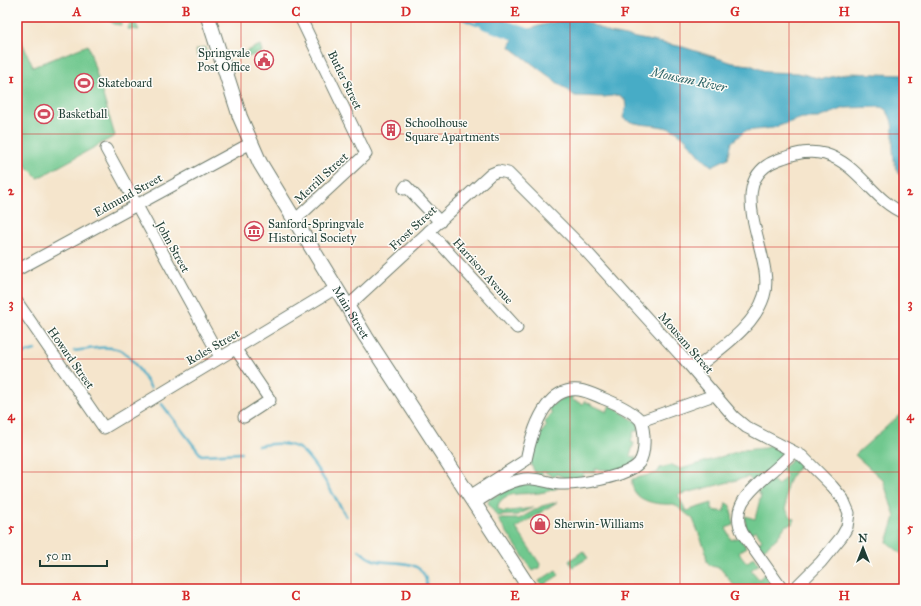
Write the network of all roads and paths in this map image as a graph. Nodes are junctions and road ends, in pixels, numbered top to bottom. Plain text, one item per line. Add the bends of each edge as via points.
1 (208, 17) edge
2 (300, 17) edge
3 (251, 143) junction
4 (106, 149) dead end
5 (366, 154) joint
6 (498, 171) joint
7 (404, 188) dead end
8 (136, 205) junction
9 (904, 213) edge
10 (294, 220) junction
11 (440, 222) junction
12 (429, 231) junction
13 (17, 270) edge
14 (336, 288) junction
15 (17, 302) edge
16 (347, 307) junction
17 (517, 328) dead end
18 (235, 348) junction
19 (220, 357) junction
20 (694, 370) junction
21 (714, 395) junction
22 (244, 417) dead end
23 (641, 421) junction
24 (104, 428) joint
25 (793, 452) junction
26 (526, 460) junction
27 (535, 478) junction
28 (472, 500) junction
29 (530, 589) edge
30 (782, 589) edge
31 (794, 589) edge

1 - 3 main road, Main Street via 229,87
2 - 5 street, Butler Street
3 - 8 street, Edmund Street
3 - 10 main road, Main Street
4 - 8 street, John Street
5 - 10 street, Merrill Street
6 - 11 street, Frost Street via 486,178
6 - 20 street, Mousam Street via 512,177 582,247
7 - 11 street via 406,186
8 - 13 street, Edmund Street
8 - 19 street, John Street
9 - 20 street via 888,204 857,172 825,154 803,152 770,164 752,186 751,197 752,218 764,270 765,294 753,317 743,328
10 - 14 main road, Main Street
11 - 12 street, Frost Street
12 - 16 street, Frost Street
12 - 17 street, Harrison Avenue
14 - 16 main road, Main Street
14 - 18 street, Roles Street
15 - 24 street, Howard Street
16 - 28 main road, Main Street
18 - 19 street, Roles Street
18 - 22 street via 270,400
19 - 24 street, Roles Street
20 - 21 street, Mousam Street
21 - 23 street
21 - 25 street, Mousam Street via 746,427
23 - 26 street via 613,402 590,393 570,391 556,398 540,415 530,439
23 - 27 street via 644,432 643,455 634,468 578,484 560,484
25 - 30 street via 746,495 738,514 743,534
25 - 31 street, Mousam Street via 802,456 843,499 850,513 842,536
26 - 27 street
26 - 28 street
27 - 28 street via 507,484
28 - 29 main road, Main Street

